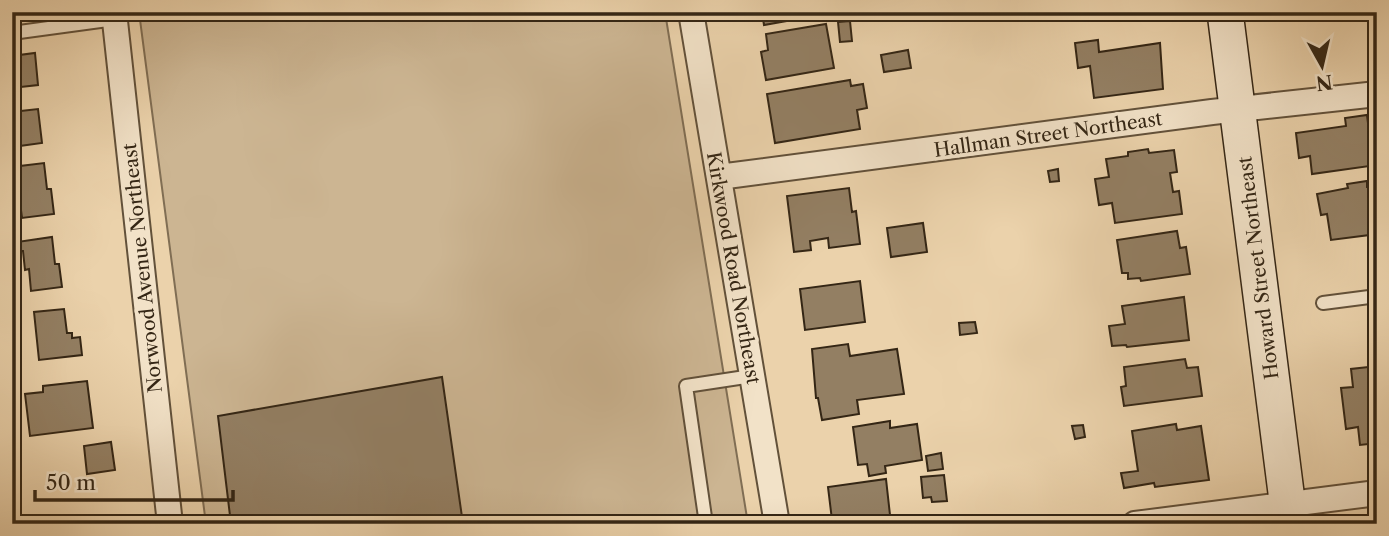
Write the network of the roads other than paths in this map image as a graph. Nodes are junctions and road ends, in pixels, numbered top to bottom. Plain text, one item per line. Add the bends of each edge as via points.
1 (691, 12) edge
2 (1225, 12) edge
3 (115, 16) edge
4 (12, 33) edge
5 (1377, 94) edge
6 (1239, 110) junction
7 (719, 177) junction
8 (1377, 296) edge
9 (1323, 303) dead end
10 (752, 376) junction
11 (1377, 493) edge
12 (1289, 515) edge
13 (170, 524) edge
14 (706, 524) edge
15 (777, 524) edge
16 (1135, 524) edge

1 - 7 street, Kirkwood Road Northeast
2 - 6 street, Howard Street Northeast
3 - 4 lane
3 - 13 street, Norwood Avenue Northeast
5 - 6 street, Hallman Street Northeast
6 - 7 street, Hallman Street Northeast
6 - 12 street, Howard Street Northeast
7 - 10 street, Kirkwood Road Northeast
8 - 9 lane
10 - 14 lane via 686,386
10 - 15 street, Kirkwood Road Northeast
11 - 12 street
12 - 16 street

